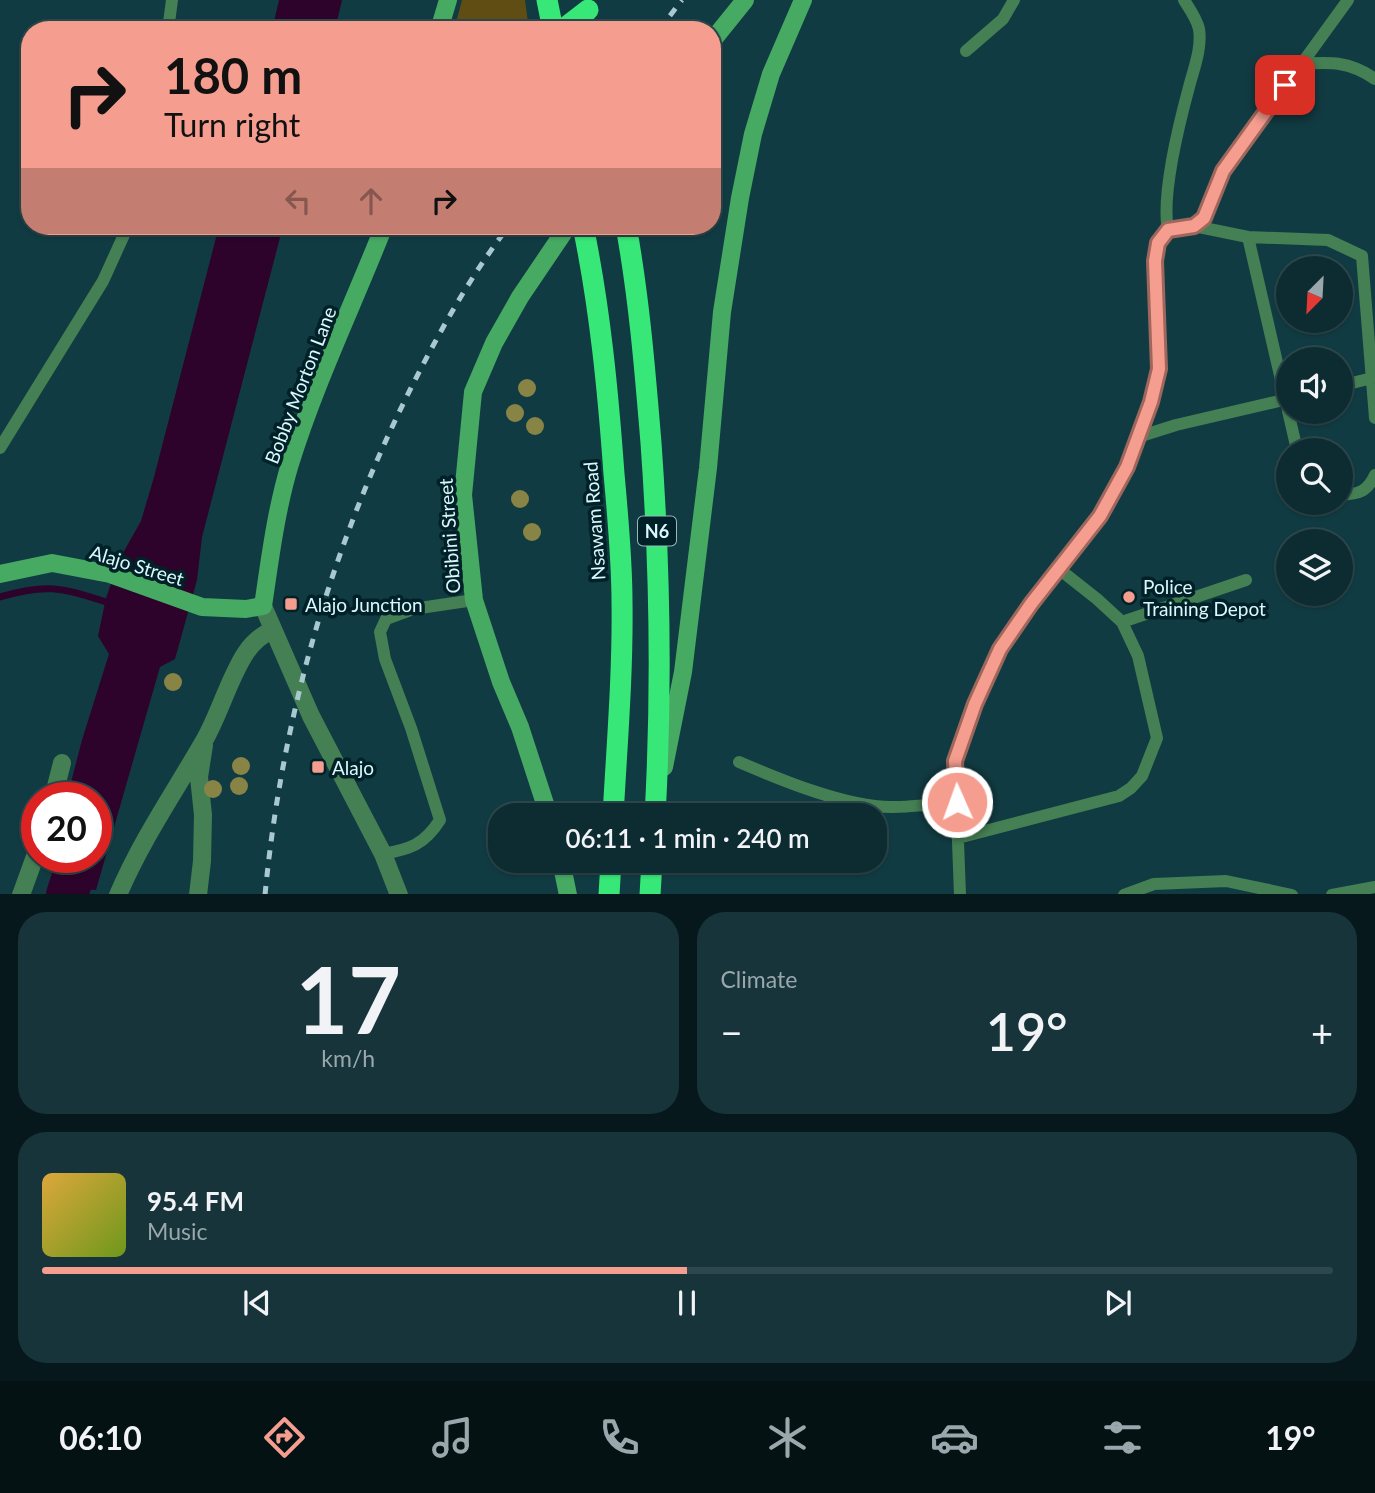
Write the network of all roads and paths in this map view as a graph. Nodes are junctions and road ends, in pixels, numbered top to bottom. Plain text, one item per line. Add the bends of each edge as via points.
1 (172, 0) edge
2 (447, 0) edge
3 (547, 0) edge
4 (745, 0) edge
5 (803, 0) edge
6 (1014, 0) edge
7 (1184, 0) edge
8 (1348, 0) edge
9 (169, 21) edge
10 (441, 21) edge
11 (551, 21) edge
12 (721, 30) edge
13 (966, 51) dead end
14 (1300, 64) junction
15 (1375, 79) edge
16 (1194, 226) junction
17 (1168, 230) junction
18 (124, 235) edge
19 (380, 235) edge
20 (562, 235) edge
21 (585, 235) edge
22 (628, 235) edge
23 (1248, 237) junction
24 (1276, 358) edge
25 (1372, 378) junction
26 (1353, 383) edge
27 (1276, 407) edge
28 (1375, 418) edge
29 (1138, 438) junction
30 (0, 448) edge
31 (1375, 475) edge
32 (1353, 494) edge
33 (1059, 569) junction
34 (0, 573) edge
35 (1246, 580) dead end
36 (474, 600) junction
37 (263, 606) junction
38 (1122, 622) junction
39 (273, 630) junction
40 (204, 740) junction
41 (739, 762) dead end
42 (62, 763) dead end
43 (57, 782) edge
44 (957, 802) junction
45 (545, 803) edge
46 (614, 803) edge
47 (655, 803) edge
48 (657, 803) edge
49 (958, 838) junction
50 (383, 854) junction
51 (29, 873) edge
52 (564, 873) edge
53 (610, 873) edge
54 (651, 873) edge
55 (1373, 889) edge
56 (21, 894) edge
57 (118, 894) edge
58 (198, 894) edge
59 (399, 894) edge
60 (568, 894) edge
61 (609, 894) edge
62 (650, 894) edge
63 (960, 894) edge
64 (1124, 894) edge
65 (1292, 894) edge
66 (1332, 894) edge

1 - 9 lane
2 - 10 street
3 - 11 highway
4 - 12 street
5 - 48 street via 767,86 740,198 722,312 683,672
6 - 13 lane via 1003,19
7 - 17 lane via 1199,27 1198,53 1171,173
8 - 14 lane
14 - 15 lane via 1337,61
14 - 16 lane via 1223,171 1204,218
16 - 17 lane
16 - 23 lane
17 - 29 lane via 1158,243 1155,261 1159,369
18 - 30 lane via 103,281
19 - 37 street, Bobby Morton Lane via 290,466
20 - 36 street, Obibini Street via 520,297 473,392 463,495
21 - 46 highway, Nsawam Road / N6 via 610,411 622,601
22 - 47 highway, N6 via 645,371 658,550
23 - 24 lane
23 - 25 lane via 1328,240 1362,256
25 - 26 lane
25 - 28 lane
27 - 29 lane via 1176,425
29 - 33 lane via 1100,516
31 - 32 lane via 1369,487
33 - 38 lane
33 - 44 lane via 1000,649 975,704 955,761
34 - 37 street, Alajo Street via 52,563 110,574 202,607
35 - 38 lane
36 - 45 street, Obibini Street
36 - 50 lane via 413,609 386,619 380,632 440,820 431,835 410,849
37 - 39 street
38 - 49 lane via 1138,656 1157,738 1142,776 1119,796
39 - 40 street via 246,651
39 - 50 street via 337,769
40 - 57 street via 152,825
40 - 58 street via 199,777 203,815
41 - 44 lane via 843,799 889,807
42 - 43 street
44 - 49 lane
49 - 63 lane
50 - 59 street
51 - 56 street
52 - 60 street
53 - 61 highway
54 - 62 highway
55 - 66 lane
64 - 65 lane via 1154,884 1226,881

